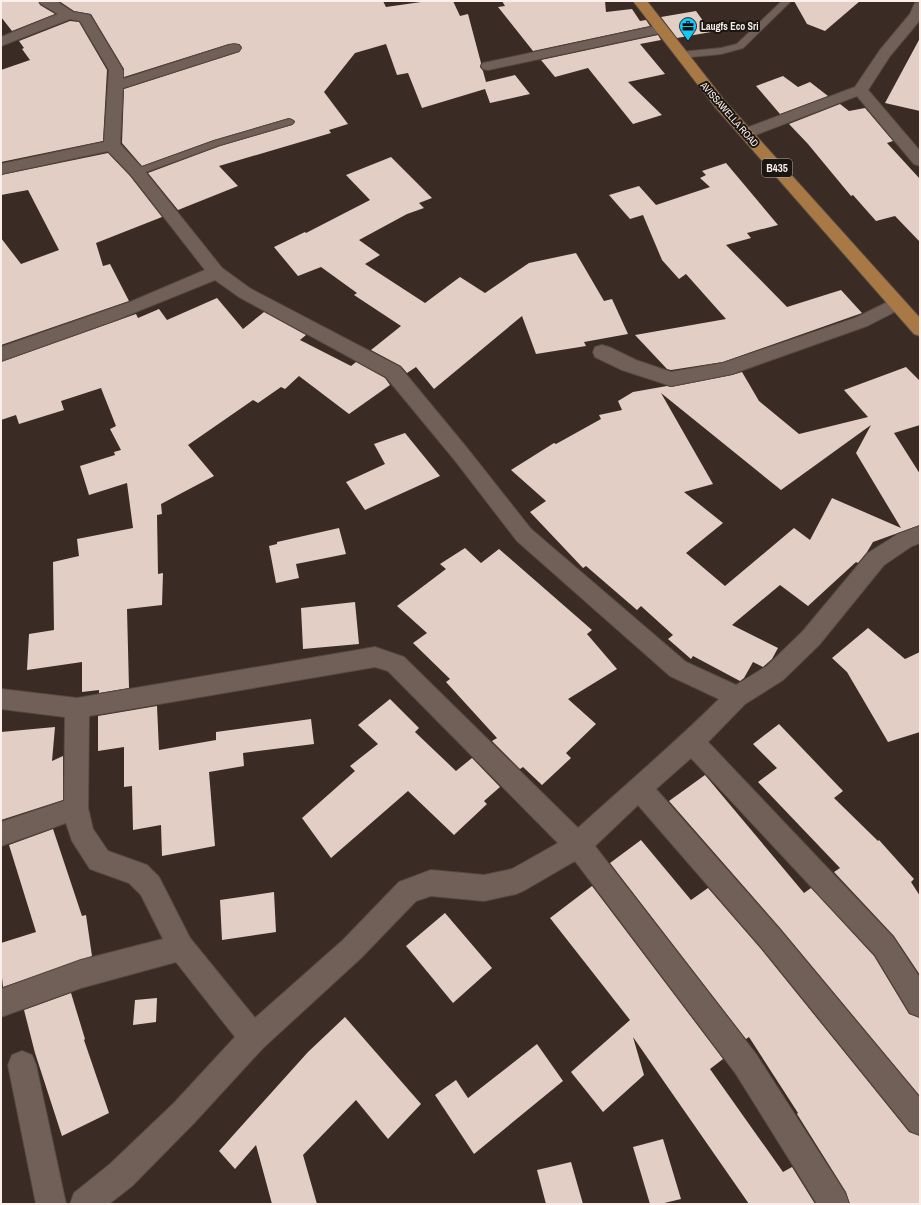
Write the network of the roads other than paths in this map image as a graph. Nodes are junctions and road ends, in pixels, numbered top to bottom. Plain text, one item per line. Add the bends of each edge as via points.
1 (46, 1) edge
2 (640, 1) edge
3 (787, 1) edge
4 (920, 6) edge
5 (68, 15) junction
6 (660, 29) junction
7 (1, 42) edge
8 (234, 48) dead end
9 (681, 55) junction
10 (488, 66) dead end
11 (115, 86) junction
12 (860, 90) junction
13 (289, 122) dead end
14 (747, 133) junction
15 (112, 145) junction
16 (920, 160) edge
17 (1, 169) edge
18 (137, 172) junction
19 (216, 272) junction
20 (896, 304) junction
21 (920, 330) edge
22 (602, 352) dead end
23 (1, 354) edge
24 (920, 534) edge
25 (737, 697) junction
26 (1, 699) edge
27 (77, 708) junction
28 (692, 742) junction
29 (640, 788) junction
30 (76, 808) junction
31 (1, 834) edge
32 (578, 845) junction
33 (181, 947) junction
34 (1, 1003) edge
35 (920, 1003) edge
36 (253, 1038) junction
37 (22, 1065) dead end
38 (920, 1121) edge
39 (51, 1204) edge
40 (86, 1204) edge
41 (834, 1204) edge

1 - 5 street
2 - 6 main road, AVISSAWELLA ROAD / B435
3 - 9 lane via 740,46 721,51
4 - 12 street via 917,15
5 - 7 street
5 - 11 street via 85,18 116,70
6 - 9 main road, AVISSAWELLA ROAD / B435
6 - 10 street
8 - 11 street
9 - 14 main road, AVISSAWELLA ROAD / B435
11 - 15 street
12 - 14 street
12 - 16 street
13 - 18 lane via 217,143
14 - 20 main road, AVISSAWELLA ROAD / B435
15 - 17 street
15 - 18 street
18 - 19 street
19 - 23 street via 166,294
19 - 25 street via 245,293 393,372 460,452 524,535 678,669
20 - 21 main road, AVISSAWELLA ROAD / B435
20 - 22 street via 861,322 725,368 671,379 629,365
24 - 25 street via 905,540 876,559 811,638 775,673
25 - 28 street
26 - 27 street
27 - 30 street
27 - 32 street via 375,657 396,664
28 - 29 street
28 - 35 street via 884,946
29 - 32 street
29 - 38 street via 771,939
30 - 31 street
30 - 33 street via 81,833 99,860 138,874 150,886
32 - 36 street via 516,881 484,888 431,883 408,891 352,949
32 - 41 street via 746,1064
33 - 34 street via 81,974
33 - 36 street
36 - 40 street via 184,1113
37 - 39 street

